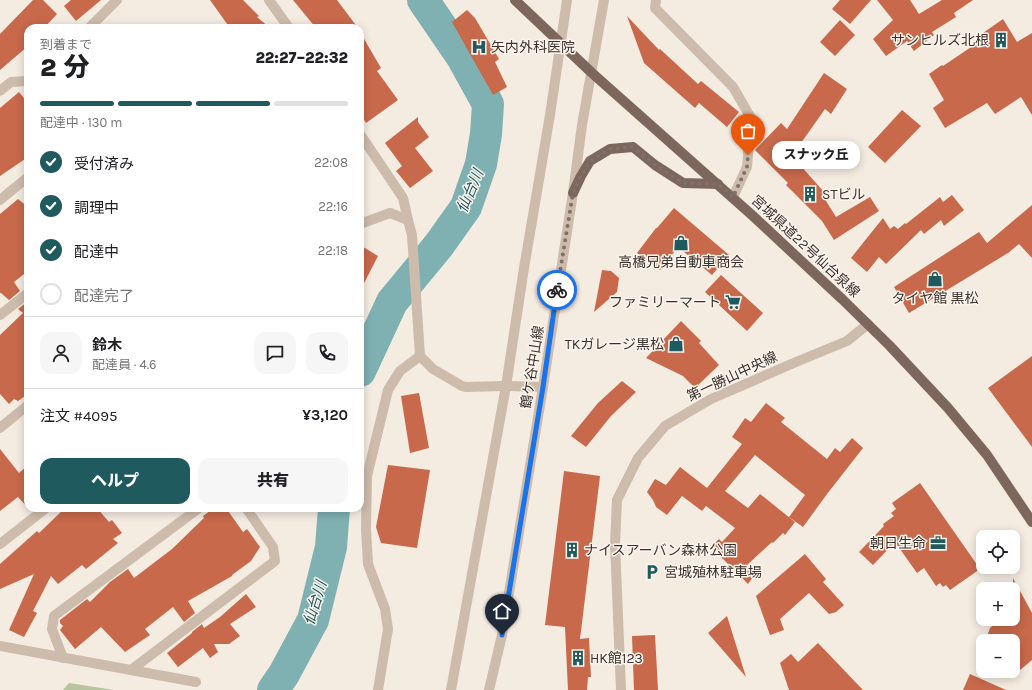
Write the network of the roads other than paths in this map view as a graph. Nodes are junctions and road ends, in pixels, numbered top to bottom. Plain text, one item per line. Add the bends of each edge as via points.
1 (117, 0) edge
2 (269, 0) edge
3 (514, 0) edge
4 (567, 0) edge
5 (604, 0) edge
6 (656, 0) edge
7 (93, 24) edge
8 (285, 24) edge
9 (561, 44) junction
10 (592, 73) junction
11 (24, 81) edge
12 (0, 90) edge
13 (364, 140) edge
14 (24, 181) edge
15 (718, 184) junction
16 (573, 193) junction
17 (733, 197) junction
18 (0, 200) edge
19 (408, 220) junction
20 (364, 222) edge
21 (24, 295) edge
22 (0, 315) edge
23 (868, 324) junction
24 (420, 356) junction
25 (506, 386) junction
26 (543, 387) junction
27 (24, 408) edge
28 (0, 428) edge
29 (41, 512) edge
30 (194, 512) edge
31 (249, 512) edge
32 (1032, 522) edge
33 (0, 544) edge
34 (0, 646) edge
35 (63, 658) junction
36 (131, 670) junction
37 (196, 682) dead end
38 (378, 690) edge
39 (451, 690) edge
40 (489, 690) edge
41 (621, 690) edge

1 - 7 street
2 - 8 street
3 - 9 main road, 宮城県道22号仙台泉線
4 - 9 street
5 - 10 street, 鶴ケ谷中山線
6 - 17 street via 655,8 733,87 750,118 747,167
9 - 10 main road, 宮城県道22号仙台泉線
9 - 25 street
10 - 15 main road, 宮城県道22号仙台泉線
10 - 16 street, 鶴ケ谷中山線
11 - 12 street via 11,82
13 - 19 street via 403,198
14 - 18 street
15 - 16 main road via 683,183 633,147 610,149 590,161
15 - 17 main road, 宮城県道22号仙台泉線
16 - 26 street, 鶴ケ谷中山線
17 - 23 main road, 宮城県道22号仙台泉線
19 - 20 street via 390,212
19 - 24 street via 412,236
21 - 22 street
23 - 32 main road, 宮城県道22号仙台泉線 via 948,408 986,455
23 - 41 street, 第一勝山中央線 via 847,341 711,399 665,426 638,458 617,500 615,544
24 - 25 street via 433,369 462,386
24 - 38 street via 400,371 388,390 367,476 368,564 384,608 388,629
25 - 26 street
25 - 39 street
26 - 40 street, 鶴ケ谷中山線 via 502,635
27 - 28 street
29 - 33 street
30 - 35 street via 54,616 52,628
31 - 36 street via 273,547 275,561
34 - 35 street
35 - 36 street
36 - 37 street

